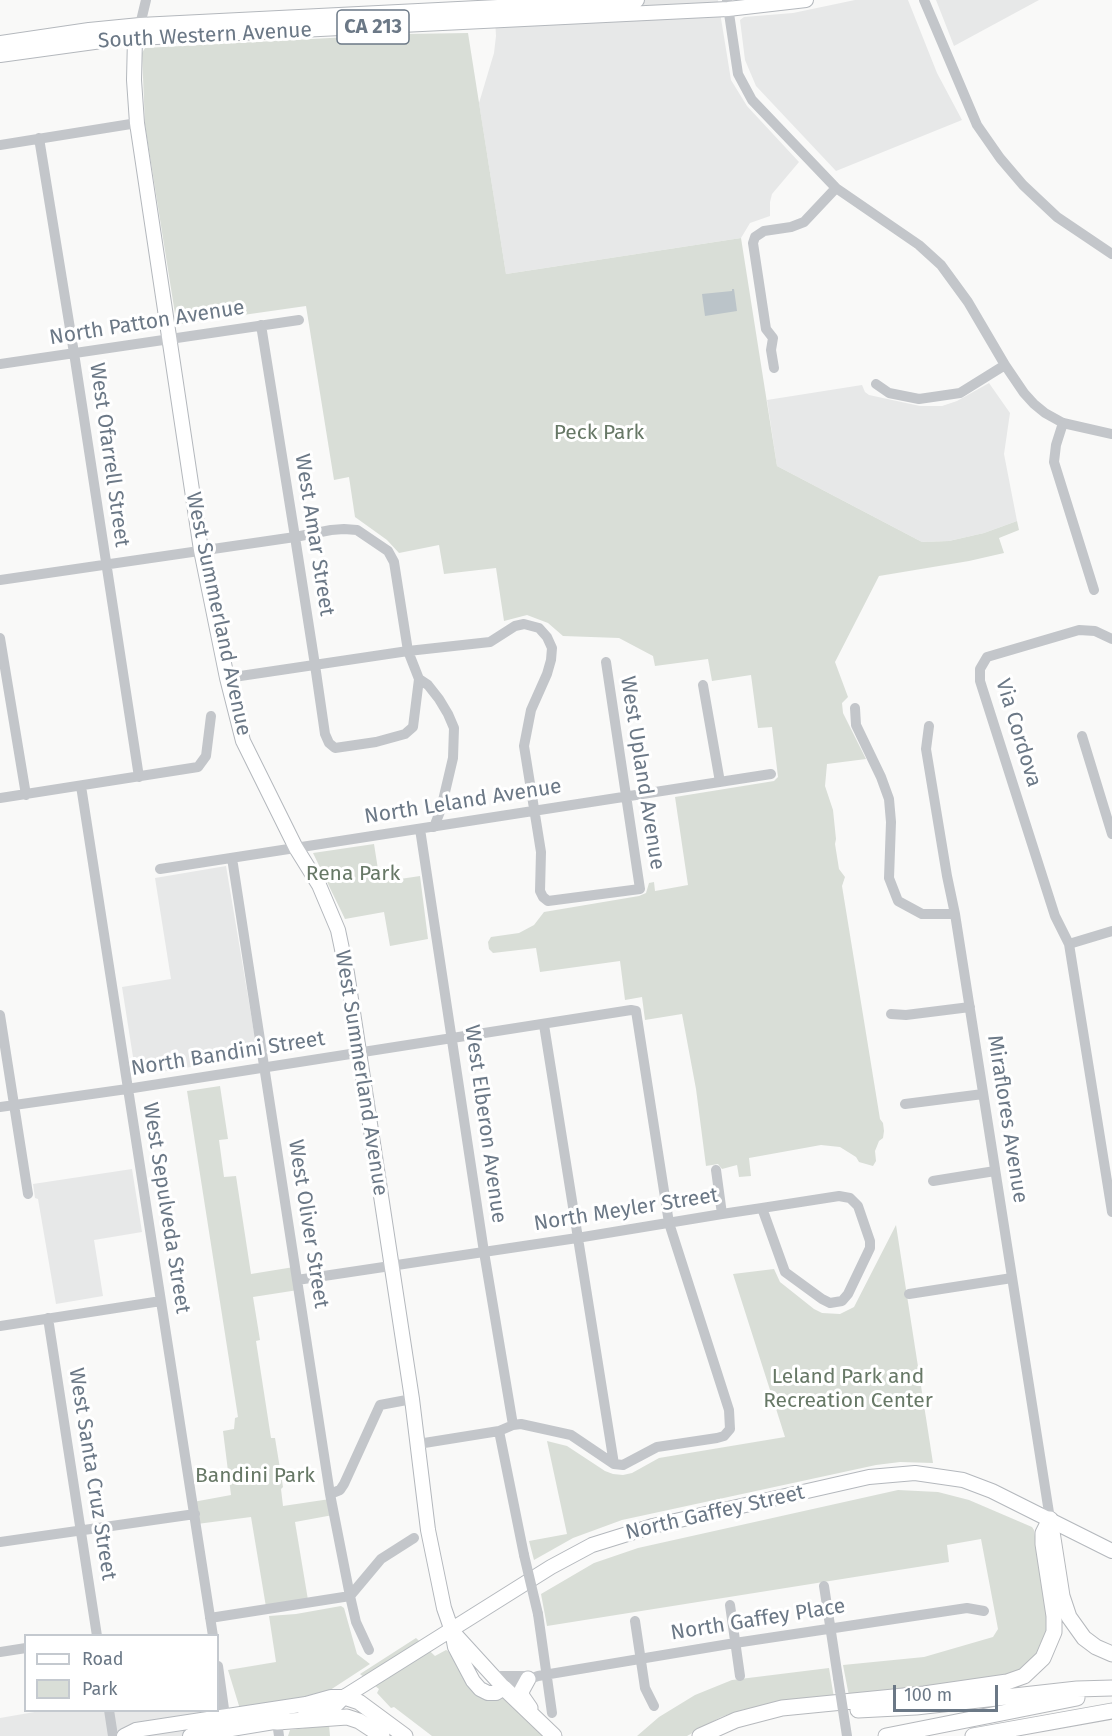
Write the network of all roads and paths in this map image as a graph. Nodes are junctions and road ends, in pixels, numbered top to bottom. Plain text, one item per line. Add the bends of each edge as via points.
1 (146, 0) edge
2 (637, 0) edge
3 (807, 0) edge
4 (924, 0) edge
5 (728, 5) edge
6 (485, 9) edge
7 (138, 31) junction
8 (0, 43) edge
9 (0, 55) edge
10 (137, 123) junction
11 (39, 138) junction
12 (0, 145) edge
13 (836, 188) junction
14 (1112, 254) edge
15 (299, 320) dead end
16 (261, 325) junction
17 (169, 339) junction
18 (74, 353) junction
19 (0, 364) edge
20 (1005, 365) junction
21 (774, 368) dead end
22 (876, 384) dead end
23 (1063, 423) junction
24 (1112, 434) edge
25 (295, 537) junction
26 (201, 550) junction
27 (105, 563) junction
28 (0, 580) edge
29 (1094, 590) dead end
30 (0, 638) edge
31 (1112, 639) edge
32 (408, 651) junction
33 (606, 662) dead end
34 (315, 665) junction
35 (227, 678) junction
36 (419, 679) junction
37 (703, 685) dead end
38 (855, 708) dead end
39 (211, 717) dead end
40 (929, 726) dead end
41 (1082, 736) dead end
42 (771, 774) dead end
43 (139, 777) junction
44 (720, 782) junction
45 (81, 786) junction
46 (26, 795) junction
47 (627, 797) junction
48 (0, 798) edge
49 (536, 811) junction
50 (434, 827) junction
51 (420, 829) junction
52 (1112, 834) edge
53 (296, 848) junction
54 (232, 858) junction
55 (160, 869) dead end
56 (955, 914) junction
57 (1112, 931) edge
58 (1069, 944) junction
59 (970, 1007) junction
60 (891, 1014) dead end
61 (0, 1015) edge
62 (544, 1025) junction
63 (453, 1039) junction
64 (358, 1053) junction
65 (265, 1068) junction
66 (127, 1089) junction
67 (983, 1094) junction
68 (15, 1104) junction
69 (906, 1104) dead end
70 (0, 1107) edge
71 (1107, 1150) edge
72 (716, 1170) dead end
73 (995, 1171) junction
74 (933, 1181) dead end
75 (28, 1194) dead end
76 (762, 1208) junction
77 (1112, 1212) edge
78 (722, 1214) junction
79 (669, 1223) junction
80 (577, 1238) junction
81 (484, 1252) junction
82 (391, 1266) junction
83 (1012, 1278) junction
84 (297, 1280) junction
85 (909, 1294) dead end
86 (161, 1301) junction
87 (48, 1318) junction
88 (0, 1326) edge
89 (412, 1399) junction
90 (513, 1425) junction
91 (499, 1431) junction
92 (418, 1444) junction
93 (614, 1464) junction
94 (330, 1494) junction
95 (195, 1514) junction
96 (1050, 1519) junction
97 (81, 1529) junction
98 (414, 1538) dead end
99 (0, 1542) edge
100 (1112, 1551) edge
101 (824, 1587) dead end
102 (351, 1596) junction
103 (730, 1605) dead end
104 (984, 1611) dead end
105 (210, 1618) junction
106 (635, 1621) dead end
107 (831, 1629) junction
108 (452, 1631) junction
109 (97, 1634) edge
110 (213, 1634) edge
111 (735, 1643) junction
112 (24, 1648) edge
113 (369, 1650) dead end
114 (0, 1652) edge
115 (1112, 1654) edge
116 (641, 1658) junction
117 (219, 1673) edge
118 (488, 1673) junction
119 (537, 1676) junction
120 (740, 1677) dead end
121 (504, 1688) junction
122 (1112, 1690) edge
123 (344, 1697) junction
124 (654, 1706) dead end
125 (773, 1711) junction
126 (1112, 1711) edge
127 (109, 1712) edge
128 (552, 1713) dead end
129 (225, 1716) junction
130 (1038, 1725) junction
131 (278, 1729) edge
132 (550, 1732) edge
133 (113, 1736) edge
134 (124, 1736) edge
135 (190, 1736) edge
136 (382, 1736) edge
137 (405, 1736) edge
138 (700, 1736) edge
139 (847, 1736) edge
140 (886, 1736) edge
141 (973, 1736) edge
142 (1002, 1736) edge

1 - 7 street, West Summerland Avenue
2 - 6 main road, South Western Avenue / CA 213
3 - 5 main road, South Western Avenue / CA 213
4 - 14 street via 977,125 1000,158 1057,217
5 - 6 main road, South Western Avenue / CA 213
5 - 13 street via 738,74 752,100
6 - 7 main road, South Western Avenue / CA 213
7 - 8 main road, South Western Avenue / CA 213 via 89,30
7 - 9 main road, South Western Avenue / CA 213
7 - 10 main road, West Summerland Avenue via 134,80
10 - 11 street
10 - 17 main road, West Summerland Avenue
11 - 12 street
11 - 18 street, West Ofarrell Street
13 - 20 street via 919,245 941,265
13 - 21 street via 804,222 764,231 755,237 766,330 773,338
15 - 16 street, North Patton Avenue
16 - 17 street, North Patton Avenue
16 - 25 street, West Amar Street
17 - 18 street, North Patton Avenue
17 - 26 main road, West Summerland Avenue
18 - 19 street, North Patton Avenue
18 - 27 street, West Ofarrell Street
20 - 22 street via 960,393 927,398 889,393
20 - 23 street via 1034,404
23 - 24 street
23 - 29 street via 1054,462
25 - 26 street
25 - 32 street via 357,530 388,551 394,562
25 - 34 street, West Amar Street
26 - 27 street
26 - 35 main road, West Summerland Avenue
27 - 28 street
27 - 43 street, West Ofarrell Street
30 - 46 street
31 - 58 street, Via Cordova via 1095,631 1079,630 987,657 980,669 980,681 1055,916
32 - 34 street
32 - 36 street
32 - 49 street via 490,642 524,624 539,628 548,637 552,648 547,674 531,710 524,746
33 - 47 street, West Upland Avenue
34 - 35 street
34 - 36 street, West Amar Street via 325,734 335,748 405,734 413,727
35 - 53 main road, West Summerland Avenue via 243,741
36 - 50 street via 439,699 454,728 453,758
37 - 44 street
38 - 56 street via 856,725 889,799 889,878 898,901 922,914
39 - 43 street via 207,756 198,767
40 - 56 street, Miraflores Avenue via 926,749
41 - 52 street
42 - 44 street, North Leland Avenue
43 - 45 street
44 - 47 street, North Leland Avenue
45 - 46 street
45 - 66 street, West Sepulveda Street
46 - 48 street
47 - 49 street, North Leland Avenue
47 - 49 street, West Upland Avenue via 640,889 548,901 540,891
49 - 50 street, North Leland Avenue
50 - 51 street, North Leland Avenue
51 - 53 street, North Leland Avenue
51 - 63 street, West Elberon Avenue
53 - 54 street, North Leland Avenue
53 - 64 main road, West Summerland Avenue via 319,885 338,930
54 - 55 street, North Leland Avenue
54 - 65 street, West Oliver Street
56 - 59 street, Miraflores Avenue
57 - 58 street
58 - 71 street, Via Cordova
59 - 60 street
59 - 67 street, Miraflores Avenue
61 - 68 street
62 - 63 street, North Bandini Street
62 - 79 street, North Bandini Street via 636,1011
62 - 80 street
63 - 64 street, North Bandini Street
63 - 81 street, West Elberon Avenue
64 - 65 street, North Bandini Street
64 - 82 main road, West Summerland Avenue
65 - 66 street, North Bandini Street
65 - 84 street, West Oliver Street
66 - 68 street, North Bandini Street
66 - 86 street, West Sepulveda Street
67 - 69 street
67 - 73 street, Miraflores Avenue
68 - 70 street, North Bandini Street
68 - 75 street
71 - 77 street, Via Cordova
72 - 78 street
73 - 74 street
73 - 83 street, Miraflores Avenue
76 - 76 street, North Meyler Street via 839,1196 853,1200 870,1248 842,1301 830,1303 783,1269
76 - 78 street, North Meyler Street
78 - 79 street, North Meyler Street
79 - 80 street, North Meyler Street
79 - 93 street via 729,1410 730,1429 724,1436 657,1447 623,1465
80 - 81 street, North Meyler Street
80 - 93 street
81 - 82 street, North Meyler Street
81 - 90 street, West Elberon Avenue
82 - 84 street, North Meyler Street
82 - 89 main road, West Summerland Avenue
83 - 85 street
83 - 96 street, Miraflores Avenue
84 - 94 street, West Oliver Street
86 - 87 street
86 - 95 street, West Sepulveda Street
87 - 88 street
87 - 97 street, West Santa Cruz Street
89 - 92 main road, West Summerland Avenue
89 - 94 street via 380,1405 344,1485
90 - 91 street
90 - 93 street via 571,1435
91 - 92 street
91 - 119 street, bridge via 538,1614
92 - 108 main road, West Summerland Avenue via 428,1530
94 - 102 street, West Oliver Street
95 - 97 street
95 - 105 street, West Sepulveda Street
96 - 100 main road, North Gaffey Street
96 - 108 main road, North Gaffey Street via 963,1480 924,1473 877,1476 608,1539 558,1563
96 - 115 highway via 1069,1617 1084,1638
96 - 125 highway via 1043,1544 1054,1632 1043,1658 1030,1672 997,1684
97 - 99 street
97 - 109 street, West Santa Cruz Street
98 - 102 street via 372,1567
101 - 107 street
102 - 105 street
102 - 113 street via 356,1622
103 - 111 street
104 - 107 street, North Gaffey Place via 967,1608
105 - 110 street, West Sepulveda Street
106 - 116 street
107 - 111 street, North Gaffey Place
107 - 139 street, bridge
108 - 118 main road
108 - 121 main road, West Summerland Avenue via 455,1647 480,1689 492,1694
108 - 123 main road, North Gaffey Street
111 - 116 street, North Gaffey Place
111 - 120 street
112 - 114 street
116 - 119 street, North Gaffey Place
116 - 124 street via 645,1688
117 - 129 street
118 - 119 street, North Gaffey Place
118 - 121 main road
119 - 121 street, North Gaffey Place
119 - 128 street
119 - 132 highway via 521,1695
121 - 132 highway
122 - 125 highway via 1077,1689 895,1708
122 - 140 highway
123 - 129 main road, North Gaffey Street
123 - 131 main road, North Gaffey Street via 338,1704
123 - 137 highway via 359,1702
125 - 138 highway via 736,1720
126 - 130 highway
127 - 133 street
129 - 134 main road, North Gaffey Street via 136,1730
130 - 141 highway
130 - 142 highway
131 - 135 main road, North Gaffey Street
131 - 136 highway via 347,1717

